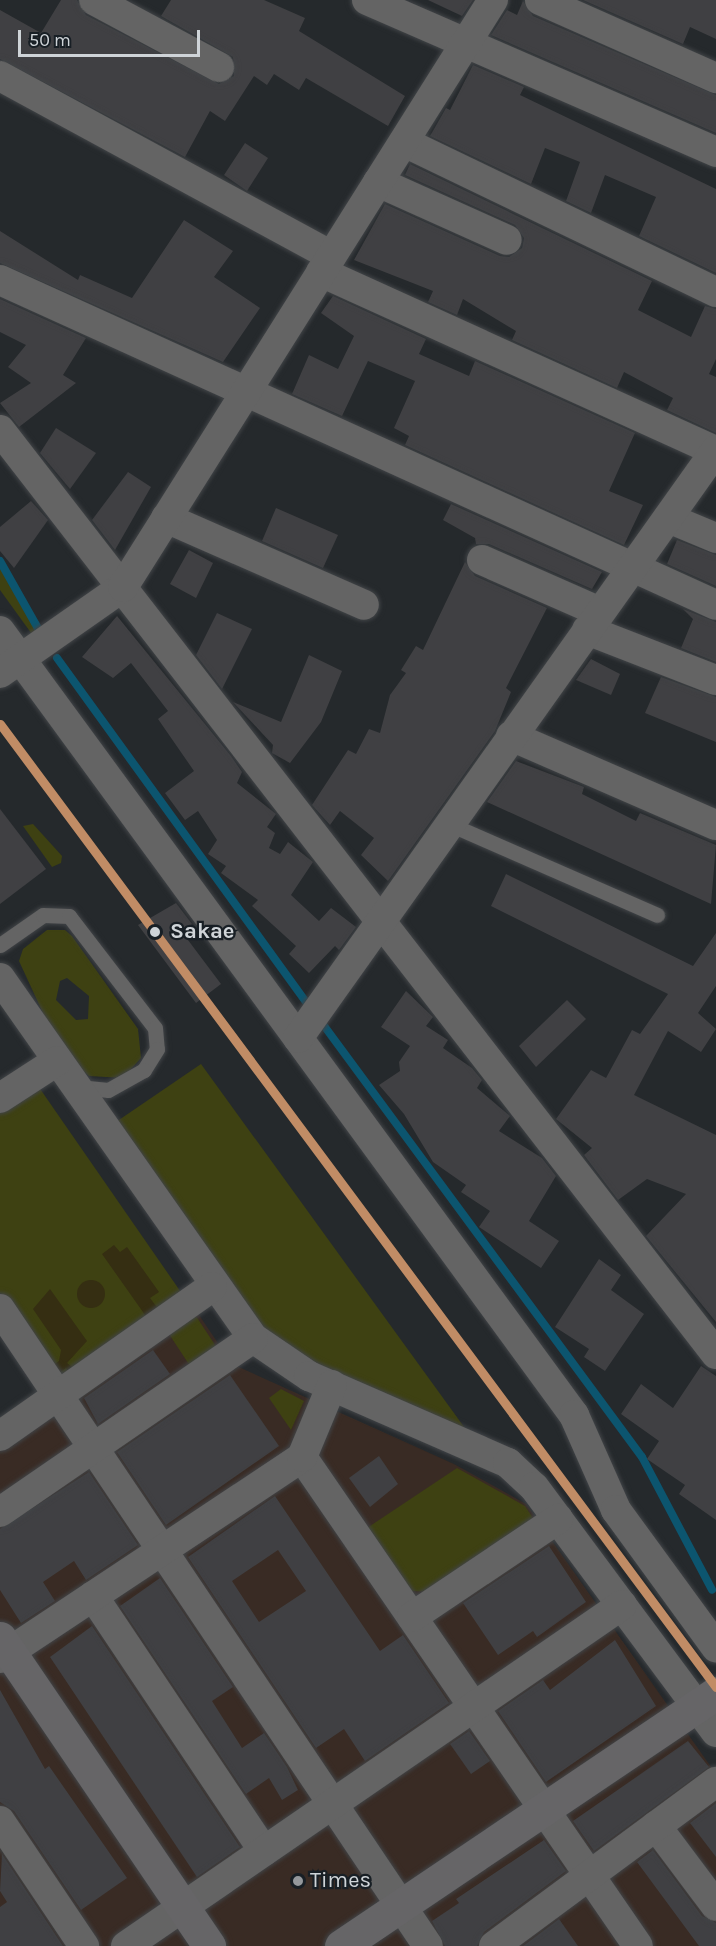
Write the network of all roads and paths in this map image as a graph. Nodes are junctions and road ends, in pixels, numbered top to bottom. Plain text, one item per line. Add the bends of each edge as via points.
1 (94, 0) edge
2 (367, 0) edge
3 (493, 0) edge
4 (540, 0) edge
5 (465, 44) junction
6 (219, 67) dead end
7 (0, 76) edge
8 (716, 78) edge
9 (404, 142) junction
10 (716, 152) edge
11 (378, 182) junction
12 (507, 240) dead end
13 (326, 264) junction
14 (0, 280) edge
15 (716, 292) edge
16 (246, 391) junction
17 (0, 430) edge
18 (716, 451) edge
19 (166, 518) junction
20 (668, 518) junction
21 (716, 538) edge
22 (482, 560) dead end
23 (632, 568) junction
24 (123, 587) junction
25 (364, 605) dead end
26 (716, 605) edge
27 (594, 621) junction
28 (0, 631) edge
29 (10, 666) edge
30 (716, 680) edge
31 (511, 736) junction
32 (449, 824) junction
33 (716, 825) edge
34 (657, 915) dead end
35 (379, 922) junction
36 (0, 945) edge
37 (0, 978) edge
38 (298, 1038) junction
39 (57, 1061) junction
40 (74, 1086) junction
41 (0, 1098) edge
42 (212, 1287) junction
43 (0, 1309) edge
44 (253, 1338) junction
45 (713, 1340) edge
46 (332, 1385) junction
47 (58, 1396) junction
48 (0, 1436) edge
49 (93, 1447) junction
50 (302, 1457) junction
51 (0, 1512) edge
52 (558, 1519) junction
53 (163, 1549) junction
54 (93, 1596) junction
55 (622, 1605) junction
56 (412, 1617) junction
57 (716, 1647) edge
58 (3, 1649) edge
59 (706, 1699) edge
60 (474, 1707) junction
61 (716, 1732) edge
62 (716, 1782) edge
63 (335, 1803) junction
64 (543, 1810) junction
65 (0, 1821) edge
66 (656, 1826) junction
67 (264, 1851) junction
68 (586, 1877) junction
69 (401, 1906) junction
70 (716, 1906) edge
71 (182, 1907) junction
72 (84, 1946) edge
73 (126, 1946) edge
74 (209, 1946) edge
75 (341, 1946) edge
76 (428, 1946) edge
77 (494, 1946) edge
78 (638, 1946) edge

1 - 6 street
2 - 5 street
3 - 5 street
4 - 8 street
5 - 9 street
5 - 10 street
7 - 13 street
9 - 11 street
9 - 15 street
11 - 12 street
11 - 13 street
13 - 16 street
13 - 18 street
14 - 16 street
16 - 19 street
16 - 23 street
17 - 24 street
18 - 20 street
19 - 24 street
19 - 25 street
20 - 21 street
20 - 23 street
22 - 27 street
23 - 26 street
23 - 27 street
24 - 29 street
24 - 35 street
27 - 30 street
27 - 31 street
28 - 29 street
29 - 38 street
31 - 32 street
31 - 33 street
32 - 34 lane
32 - 35 street
35 - 38 street
35 - 45 street
36 - 40 lane via 44,915 69,916 155,1029 158,1049 144,1070 108,1090
37 - 39 street
38 - 57 street via 574,1415 616,1510
39 - 40 street
39 - 41 street
40 - 42 street
42 - 44 street
42 - 47 street
43 - 47 street
44 - 46 street via 286,1364
44 - 49 street
46 - 50 street
46 - 52 street via 508,1463
47 - 48 street
47 - 49 street
49 - 51 street
49 - 53 street
50 - 53 street
50 - 56 street
52 - 55 street
52 - 56 street
53 - 54 street
53 - 63 street
54 - 58 street
54 - 67 street
55 - 59 street
55 - 60 street
56 - 60 street
58 - 71 street
59 - 61 street
59 - 64 street
60 - 63 street
60 - 64 street
62 - 66 street
63 - 67 street
63 - 69 street
64 - 68 street
64 - 69 street
65 - 72 street
66 - 68 street
66 - 70 street
67 - 71 street
68 - 77 street
68 - 78 street
69 - 75 street
69 - 76 street
71 - 73 street
71 - 74 street

